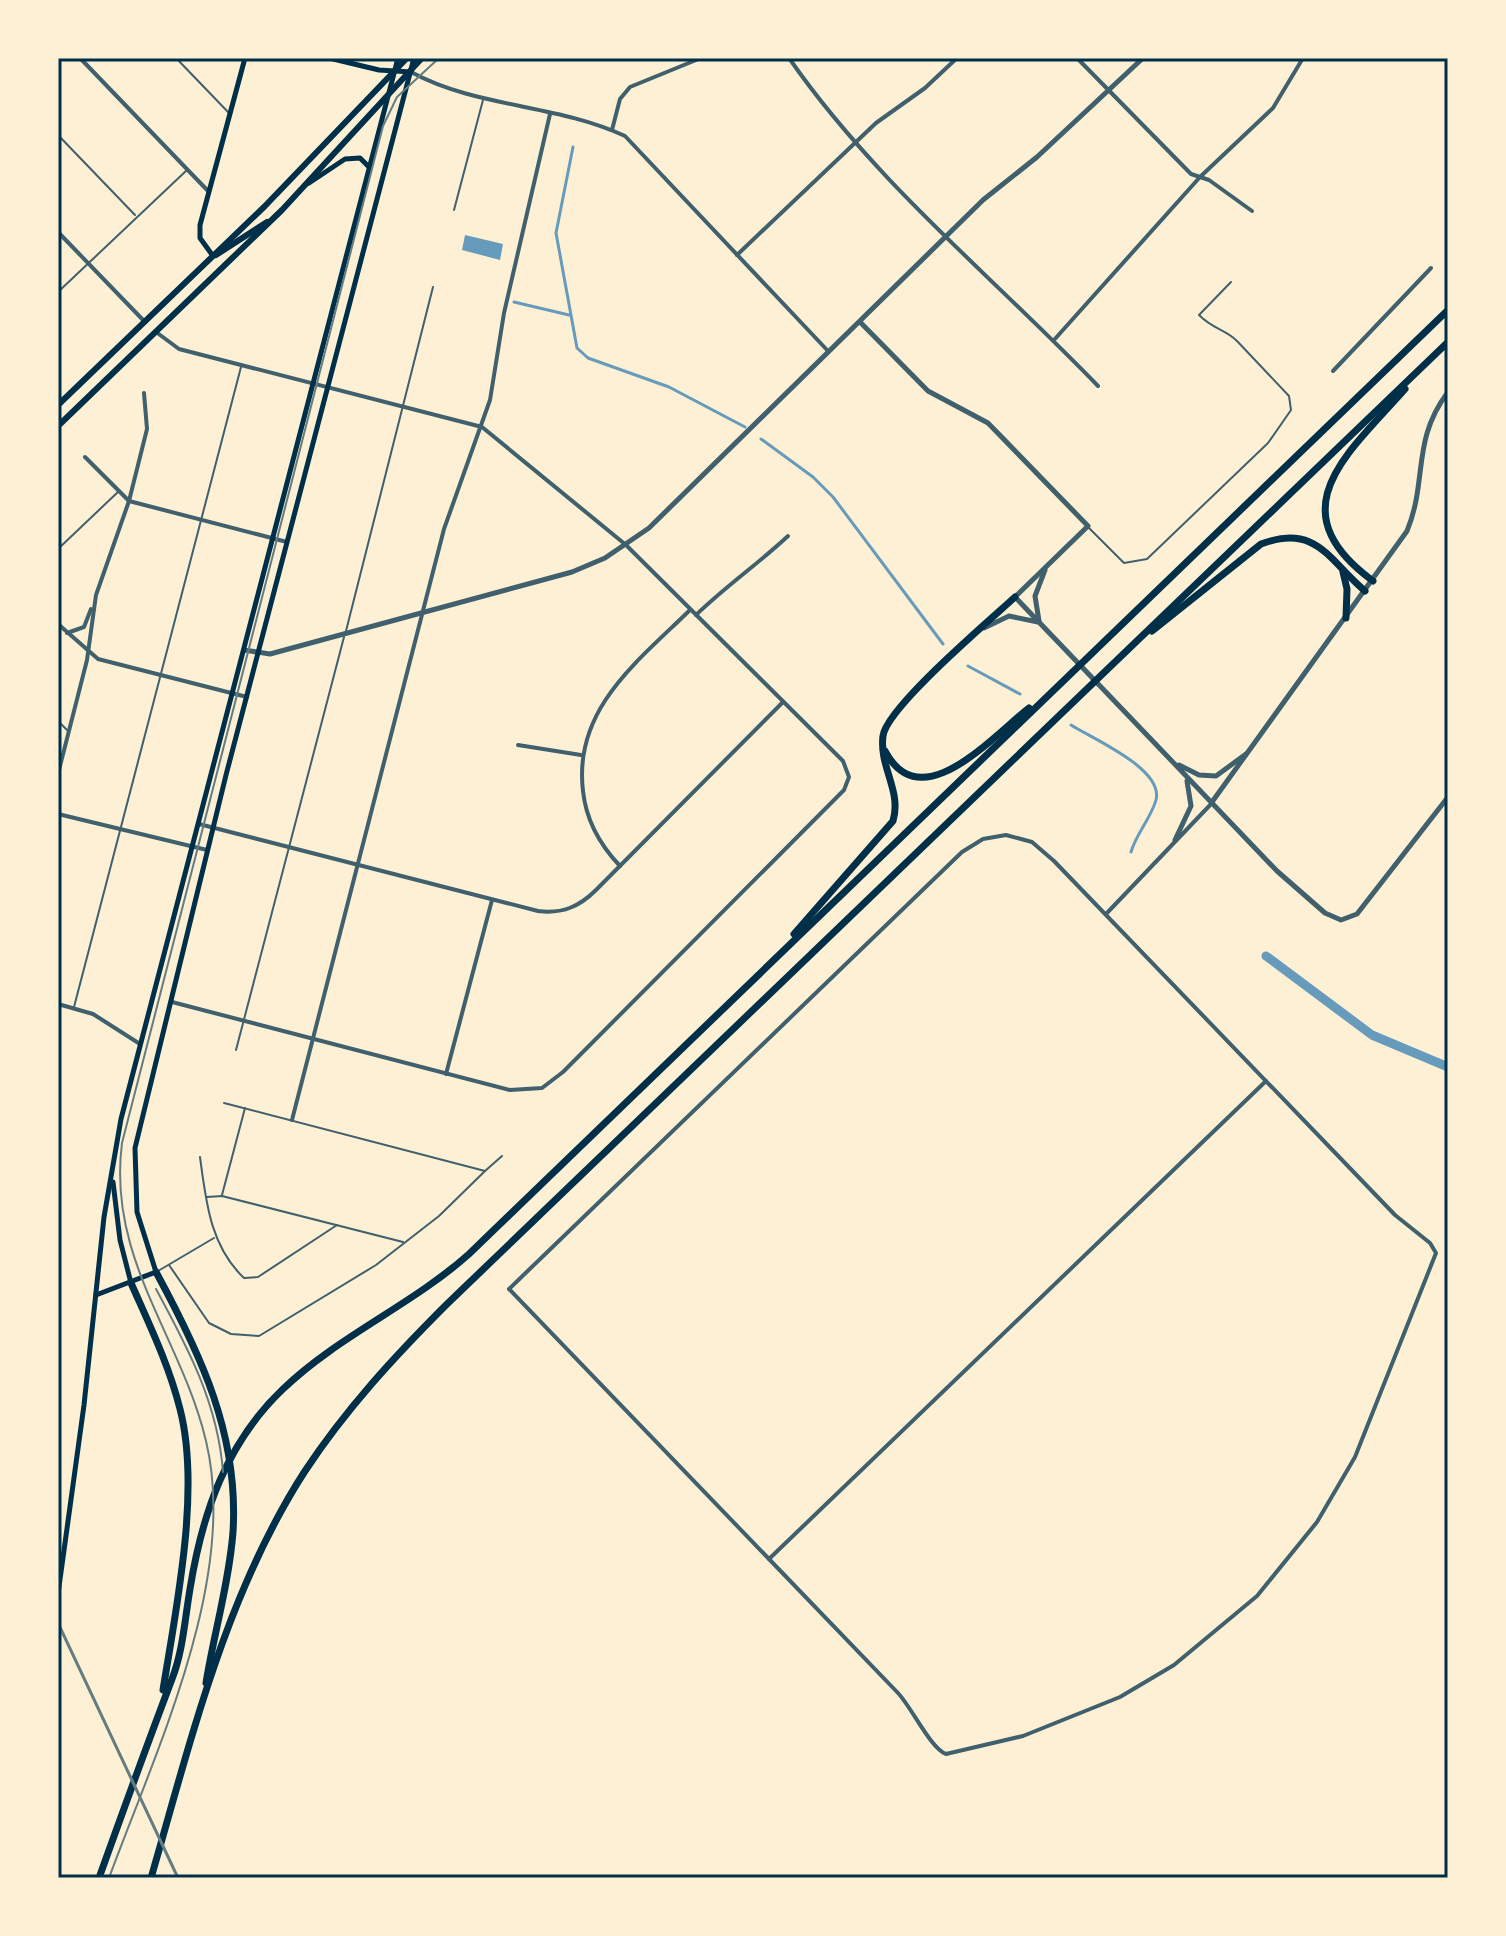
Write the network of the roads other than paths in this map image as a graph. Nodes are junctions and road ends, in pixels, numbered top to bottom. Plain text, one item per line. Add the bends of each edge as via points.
1 (80, 58) edge
2 (176, 58) edge
3 (245, 58) edge
4 (329, 58) edge
5 (398, 58) edge
6 (407, 58) edge
7 (414, 58) edge
8 (422, 58) edge
9 (701, 58) edge
10 (789, 58) edge
11 (957, 58) edge
12 (1077, 58) edge
13 (1143, 58) edge
14 (1303, 58) edge
15 (395, 69) junction
16 (411, 72) junction
17 (1109, 90) junction
18 (387, 97) junction
19 (484, 99) junction
20 (231, 114) junction
21 (550, 114) junction
22 (612, 130) junction
23 (58, 135) edge
24 (855, 142) junction
25 (369, 167) junction
26 (187, 170) junction
27 (1200, 177) junction
28 (308, 183) junction
29 (209, 192) junction
30 (454, 210) dead end
31 (1252, 211) dead end
32 (136, 217) junction
33 (272, 221) junction
34 (58, 232) edge
35 (947, 239) junction
36 (737, 255) junction
37 (213, 256) junction
38 (88, 263) junction
39 (1431, 268) dead end
40 (1231, 282) dead end
41 (433, 287) dead end
42 (58, 292) edge
43 (1448, 310) edge
44 (145, 322) junction
45 (861, 323) junction
46 (156, 332) junction
47 (1054, 340) junction
48 (1448, 342) edge
49 (1439, 351) junction
50 (830, 353) junction
51 (241, 365) junction
52 (1333, 371) dead end
53 (313, 384) junction
54 (1098, 386) dead end
55 (328, 388) junction
56 (1448, 392) edge
57 (144, 393) dead end
58 (58, 405) edge
59 (400, 406) junction
60 (58, 426) edge
61 (482, 427) junction
62 (85, 457) dead end
63 (120, 490) junction
64 (129, 501) junction
65 (199, 520) junction
66 (1088, 526) junction
67 (788, 536) dead end
68 (272, 539) junction
69 (288, 542) junction
70 (626, 545) junction
71 (58, 549) edge
72 (1051, 561) junction
73 (1341, 567) junction
74 (1373, 581) junction
75 (1365, 591) junction
76 (1015, 597) junction
77 (94, 602) junction
78 (690, 610) junction
79 (422, 612) junction
80 (696, 615) junction
81 (1346, 618) junction
82 (1039, 622) junction
83 (58, 624) edge
84 (979, 631) junction
85 (67, 633) junction
86 (345, 633) junction
87 (244, 650) junction
88 (88, 653) junction
89 (258, 654) junction
90 (1113, 663) junction
91 (160, 675) junction
92 (1059, 685) junction
93 (232, 694) junction
94 (247, 697) junction
95 (783, 702) junction
96 (58, 721) edge
97 (69, 732) junction
98 (518, 745) dead end
99 (882, 746) junction
100 (1250, 751) junction
101 (581, 755) junction
102 (1170, 759) junction
103 (58, 774) edge
104 (1185, 776) junction
105 (1448, 797) edge
106 (1212, 802) junction
107 (58, 814) edge
108 (199, 824) junction
109 (214, 828) junction
110 (119, 829) junction
111 (1175, 840) junction
112 (192, 847) junction
113 (289, 847) junction
114 (209, 851) junction
115 (358, 866) junction
116 (620, 866) junction
117 (492, 900) junction
118 (1106, 914) junction
119 (750, 983) junction
120 (172, 1002) junction
121 (58, 1004) edge
122 (73, 1008) junction
123 (244, 1021) junction
124 (313, 1039) junction
125 (140, 1044) junction
126 (236, 1050) dead end
127 (446, 1074) junction
128 (1266, 1081) junction
129 (224, 1103) dead end
130 (245, 1108) junction
131 (292, 1120) junction
132 (502, 1156) dead end
133 (200, 1157) dead end
134 (113, 1169) junction
135 (485, 1171) junction
136 (222, 1196) junction
137 (205, 1197) junction
138 (337, 1225) junction
139 (215, 1237) junction
140 (405, 1243) junction
141 (169, 1265) junction
142 (156, 1272) junction
143 (131, 1283) junction
144 (96, 1295) junction
145 (769, 1559) junction
146 (58, 1594) edge
147 (162, 1700) junction
148 (203, 1701) junction
149 (99, 1878) edge
150 (151, 1878) edge

1 - 26 street
2 - 20 lane
3 - 20 main road
4 - 15 main road
5 - 15 main road
6 - 15 main road
7 - 16 main road
8 - 16 main road
9 - 22 street via 630,87 620,99
10 - 24 street
11 - 24 street
12 - 17 street
13 - 17 street
14 - 27 street via 1278,102
15 - 16 main road
15 - 18 main road
15 - 37 main road
16 - 18 main road
16 - 19 street via 436,86
16 - 55 main road
17 - 27 street via 1191,174
17 - 35 street via 1000,184
18 - 25 main road
18 - 28 main road
19 - 21 street
19 - 30 lane
20 - 29 main road
21 - 22 street
21 - 61 street
22 - 36 street via 625,136
23 - 32 lane
24 - 35 street
24 - 36 street
25 - 28 main road via 360,158 349,157
25 - 53 main road
26 - 29 street
26 - 32 lane
27 - 31 street
27 - 47 street
28 - 33 main road
29 - 37 main road via 199,234
32 - 38 lane
33 - 37 main road
33 - 46 main road
34 - 38 street
35 - 45 street
35 - 47 street
36 - 50 street
37 - 44 main road
38 - 42 lane
38 - 44 street
39 - 52 street
40 - 66 lane via 1199,315 1237,341 1289,396 1291,410 1268,443 1147,559 1124,563
41 - 59 lane
43 - 92 highway
44 - 58 main road
45 - 50 street
45 - 66 street via 928,391 988,423
46 - 51 street via 179,349
46 - 60 main road
47 - 54 street
48 - 49 highway
49 - 74 highway via 1340,464 1329,486 1325,510 1333,543
49 - 90 highway
50 - 70 street
51 - 53 street
51 - 65 lane
53 - 55 street
53 - 68 main road
55 - 59 street
55 - 69 main road
56 - 74 street via 1422,445 1410,522
57 - 64 street via 147,429
59 - 61 street
59 - 86 lane
61 - 70 street
61 - 79 street via 447,519
62 - 63 street
63 - 64 street
63 - 71 lane
64 - 65 street
64 - 77 street
65 - 68 street
65 - 91 lane
66 - 72 street
67 - 80 street
68 - 69 street
68 - 87 main road
69 - 89 main road
70 - 78 street
70 - 79 street via 572,572
72 - 76 street
72 - 82 street via 1036,590
73 - 75 highway
73 - 81 highway
73 - 90 highway via 1323,548 1303,539 1261,544
74 - 75 street
75 - 81 street
76 - 82 street
76 - 84 highway
77 - 85 street via 84,627
77 - 88 street
78 - 80 street
78 - 101 street via 607,694
79 - 86 street
79 - 115 street
80 - 95 street
81 - 100 street
82 - 84 street via 1009,616
82 - 102 street
83 - 85 street
84 - 99 highway via 895,712 884,728
85 - 88 street
86 - 89 street
86 - 113 lane
87 - 89 street
87 - 93 main road
88 - 91 street
88 - 97 street
89 - 94 main road
90 - 148 highway via 394,1357 321,1449 268,1537
91 - 93 street
91 - 110 lane
92 - 99 highway via 933,778 903,773
92 - 119 highway
93 - 94 street
93 - 108 main road
94 - 109 main road
95 - 116 street
95 - 127 street via 843,761 849,777 844,790 555,1079 542,1088 518,1091
96 - 97 lane
97 - 103 street
98 - 101 street
99 - 119 highway via 896,797 890,828
100 - 102 street via 1216,776 1191,772
100 - 106 street
101 - 116 street via 589,817
102 - 104 street
104 - 106 street
104 - 111 street via 1191,806
105 - 106 street via 1361,911 1341,920 1325,913 1283,876
106 - 111 street
107 - 110 street
108 - 109 street
108 - 112 main road
109 - 113 street
109 - 114 main road
110 - 112 street
110 - 122 lane
111 - 118 street
112 - 114 street
112 - 125 main road
113 - 115 street
113 - 123 lane
114 - 120 main road
115 - 117 street
115 - 124 street
116 - 117 street via 588,898 564,911
117 - 127 street
118 - 128 street
118 - 145 street via 1032,842 1006,835 971,845 509,1289
119 - 147 highway via 443,1277 315,1362 254,1421 212,1496 173,1678
120 - 123 street
120 - 142 main road via 134,1168 137,1212
121 - 122 street
122 - 125 street via 93,1014
123 - 124 street
123 - 126 lane
124 - 127 street
124 - 131 street
125 - 134 main road
128 - 145 street
128 - 145 street via 1436,1253 1355,1457 1306,1537 1250,1602 1174,1665 1120,1697 1023,1736 946,1754 936,1748 904,1699
129 - 130 lane
130 - 131 lane
130 - 136 lane
131 - 135 lane
132 - 135 lane
133 - 137 lane
134 - 143 main road via 115,1214
134 - 144 main road
135 - 140 lane
136 - 137 lane
136 - 138 lane
137 - 139 lane
138 - 139 lane via 251,1279 239,1273
138 - 140 lane
139 - 141 lane
140 - 141 lane via 259,1336 231,1334 209,1323
141 - 142 lane
142 - 143 main road
142 - 148 highway via 207,1372 230,1457 233,1534
143 - 144 main road
143 - 147 highway via 169,1373 186,1442 177,1601
144 - 146 main road
147 - 149 highway
148 - 150 highway

